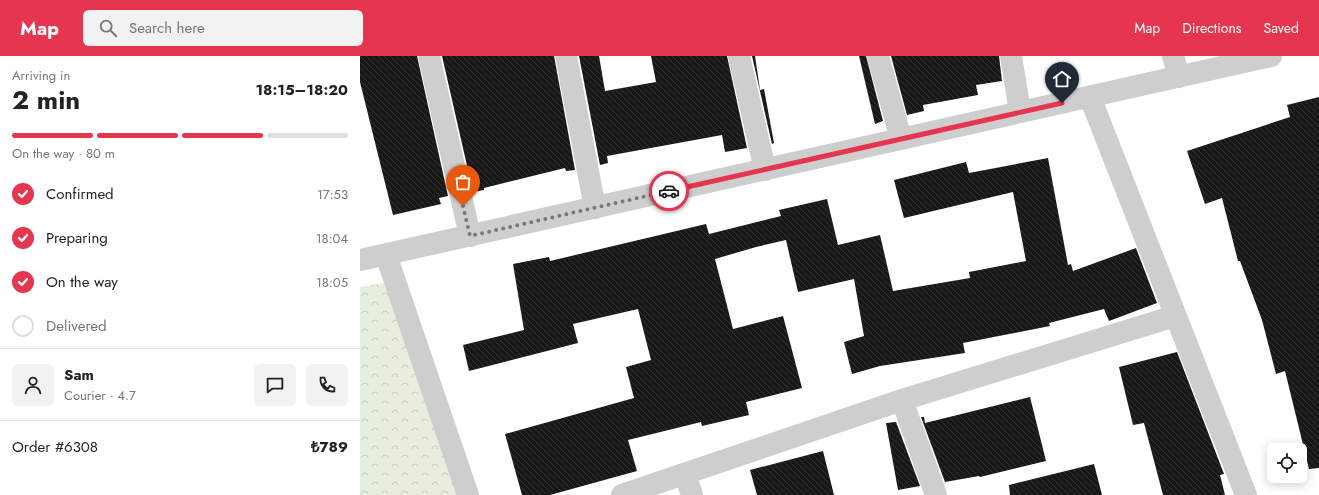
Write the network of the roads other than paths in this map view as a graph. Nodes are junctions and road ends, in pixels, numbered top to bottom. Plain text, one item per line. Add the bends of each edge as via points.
1 (429, 56) edge
2 (566, 56) edge
3 (739, 56) edge
4 (878, 56) edge
5 (1011, 56) edge
6 (1174, 56) edge
7 (1270, 56) edge
8 (1179, 77) junction
9 (1090, 97) junction
10 (1020, 112) junction
11 (901, 139) junction
12 (765, 170) junction
13 (595, 208) junction
14 (470, 236) junction
15 (386, 255) junction
16 (361, 258) edge
17 (1175, 316) junction
18 (902, 400) junction
19 (684, 474) junction
20 (468, 495) edge
21 (622, 495) edge
22 (692, 495) edge
23 (936, 495) edge
24 (1246, 495) edge

1 - 14 street
2 - 13 street
3 - 12 street
4 - 11 street
5 - 10 street
6 - 8 street
7 - 8 street
8 - 9 street
9 - 10 street
9 - 17 street
10 - 11 street
11 - 12 street
12 - 13 street
13 - 14 street
14 - 15 street
15 - 16 street
15 - 20 street
17 - 18 street
17 - 24 street
18 - 19 street
18 - 23 street
19 - 21 street
19 - 22 street

